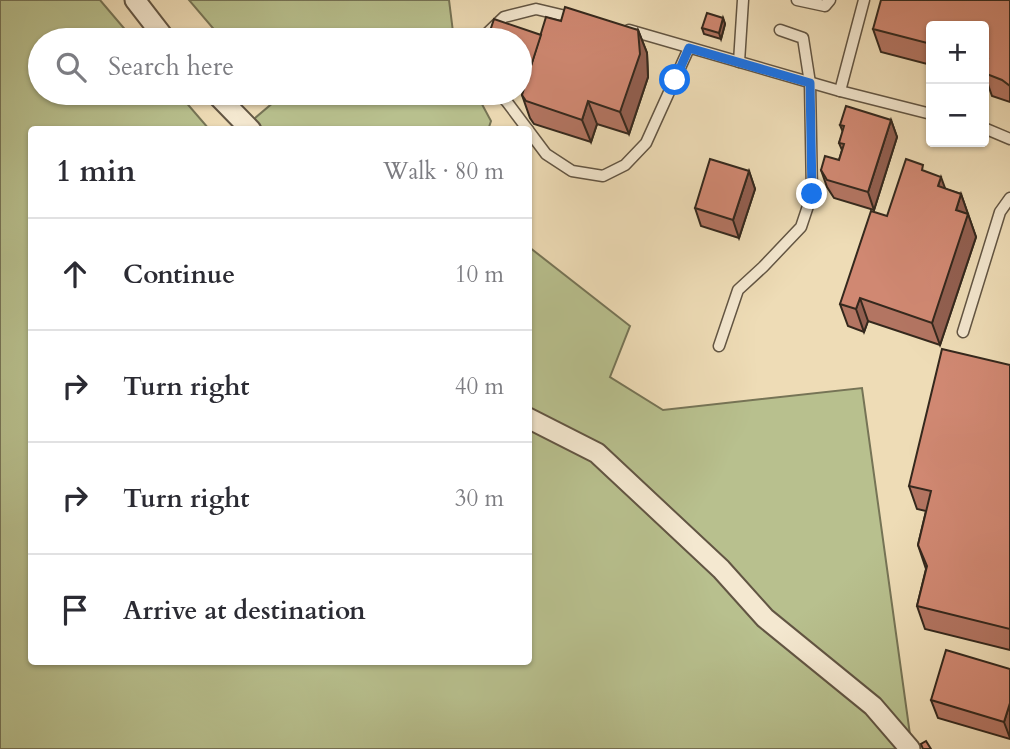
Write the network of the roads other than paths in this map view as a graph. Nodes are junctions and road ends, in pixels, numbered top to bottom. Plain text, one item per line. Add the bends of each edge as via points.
1 (135, 0) edge
2 (743, 0) edge
3 (797, 0) edge
4 (830, 0) edge
5 (864, 0) edge
6 (587, 20) edge
7 (612, 26) edge
8 (157, 28) edge
9 (493, 28) edge
10 (780, 30) dead end
11 (689, 48) junction
12 (739, 62) junction
13 (810, 83) junction
14 (840, 91) junction
15 (227, 105) edge
16 (509, 105) edge
17 (926, 113) edge
18 (247, 126) edge
19 (525, 126) edge
20 (989, 130) edge
21 (532, 135) edge
22 (1010, 139) edge
23 (1010, 198) edge
24 (962, 332) dead end
25 (719, 346) dead end
26 (532, 420) edge
27 (910, 749) edge

1 - 8 street
2 - 12 lane
3 - 4 lane via 825,6
5 - 14 lane
6 - 9 lane via 536,9 504,18
7 - 11 lane
10 - 13 lane via 803,38
11 - 12 lane
11 - 21 lane via 646,143 625,165 603,176 572,171 546,154
12 - 13 lane
13 - 14 lane
13 - 25 lane via 812,194 801,228 738,290
14 - 17 lane
15 - 18 street
16 - 19 lane
20 - 22 lane
23 - 24 lane via 1000,212
26 - 27 street via 597,453 721,569 765,618 873,706

